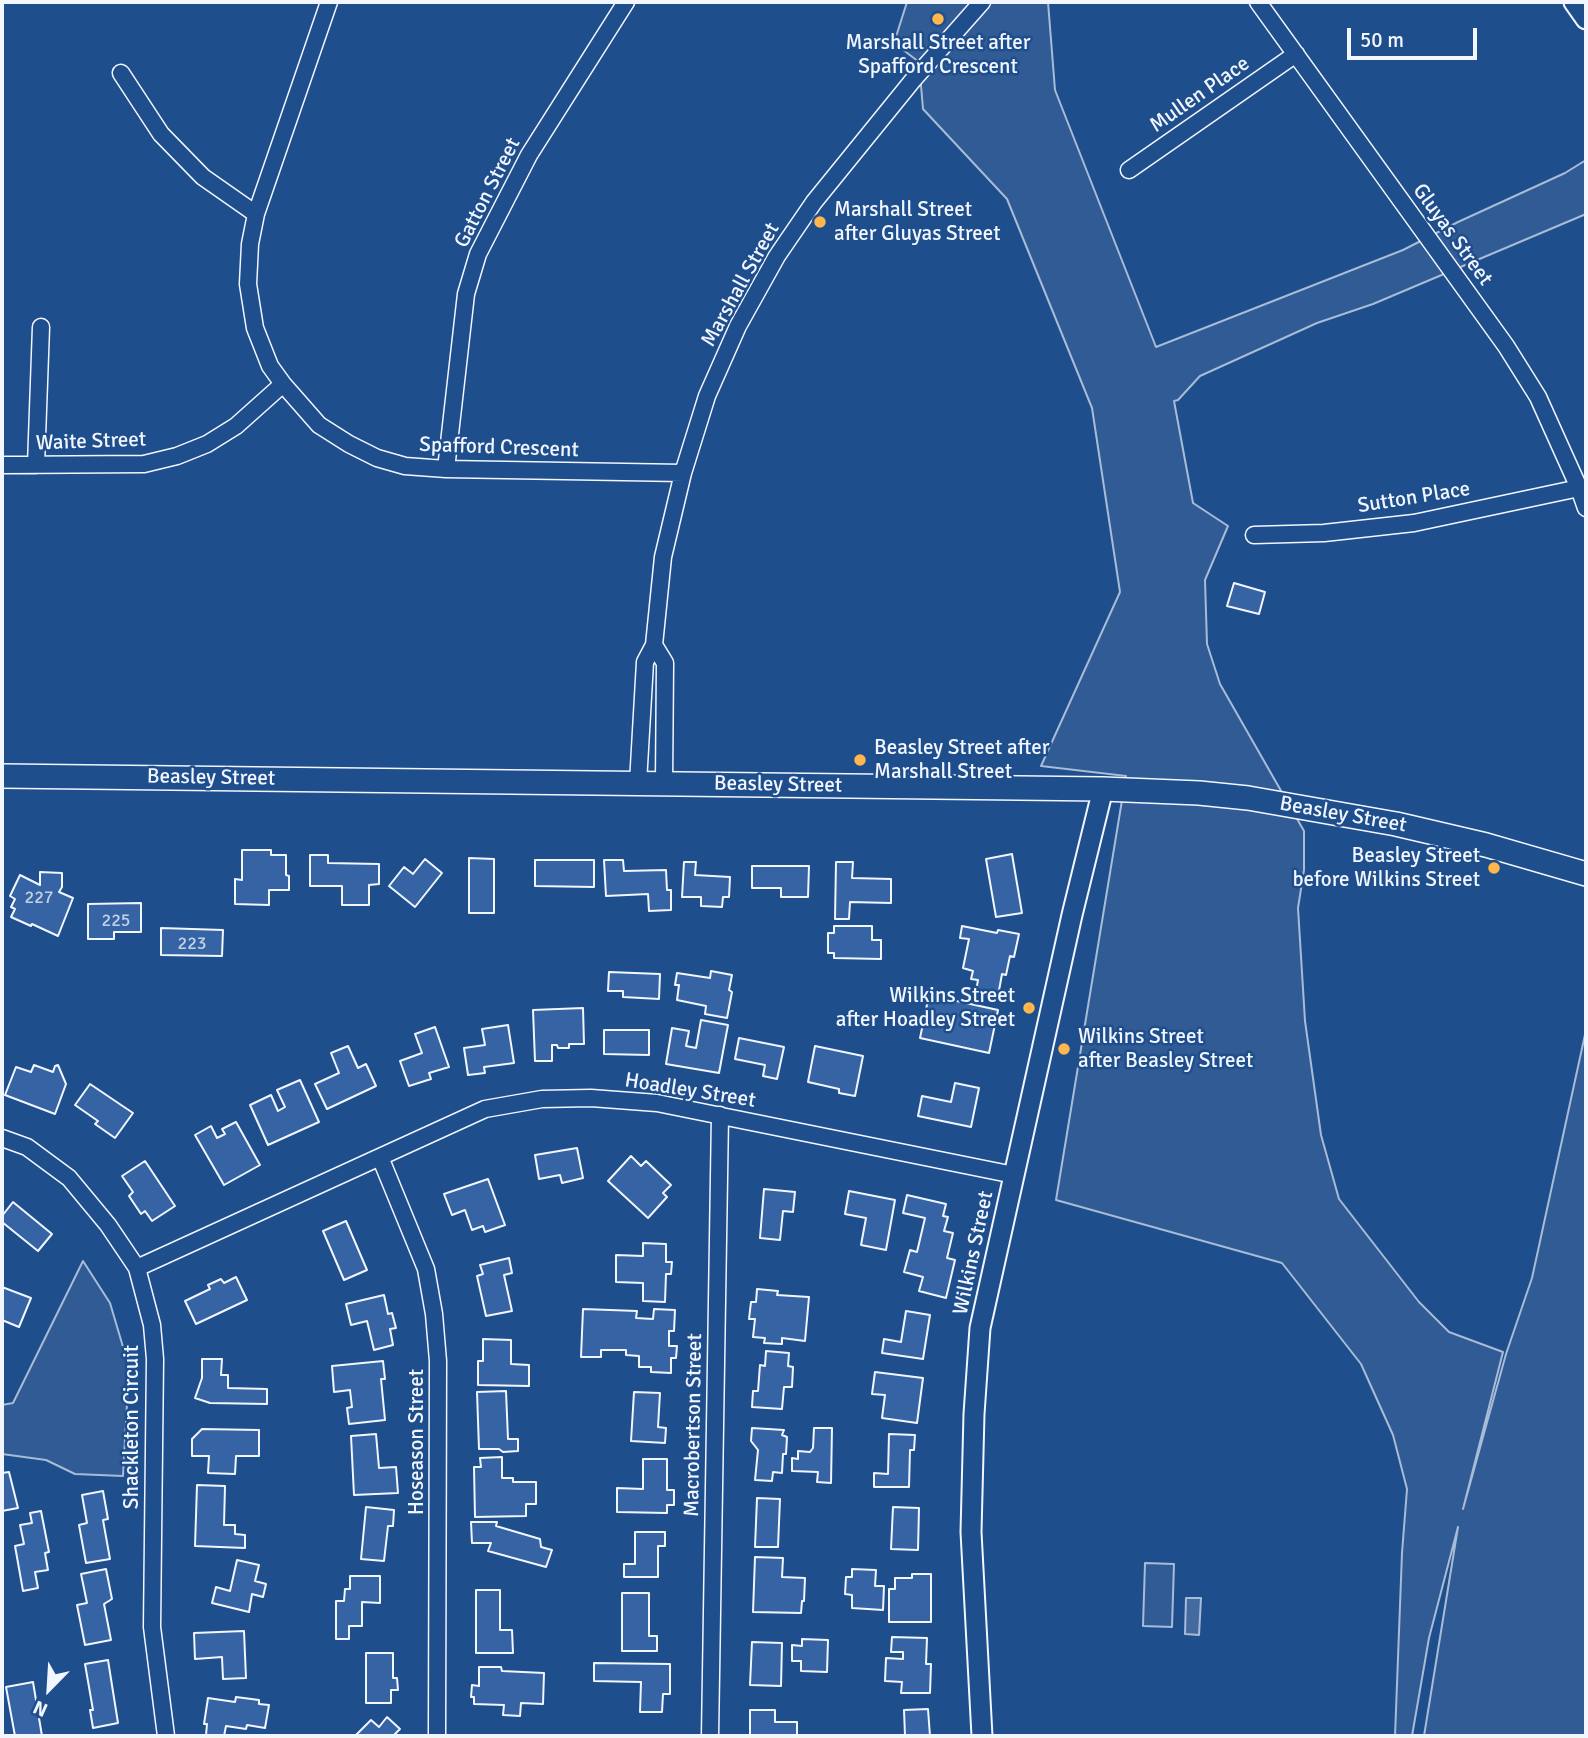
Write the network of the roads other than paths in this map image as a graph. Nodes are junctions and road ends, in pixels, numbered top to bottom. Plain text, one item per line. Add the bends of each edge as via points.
1 (329, 2) edge
2 (626, 2) edge
3 (982, 2) edge
4 (1258, 2) edge
5 (1574, 2) edge
6 (1586, 19) edge
7 (1296, 54) junction
8 (121, 73) dead end
9 (1129, 170) dead end
10 (256, 214) junction
11 (41, 327) dead end
12 (283, 384) junction
13 (2, 465) edge
14 (36, 465) junction
15 (446, 469) junction
16 (683, 473) junction
17 (1579, 488) junction
18 (1586, 508) edge
19 (1254, 534) dead end
20 (654, 645) junction
21 (2, 776) edge
22 (638, 783) junction
23 (664, 784) junction
24 (1103, 789) junction
25 (1586, 874) edge
26 (720, 1115) junction
27 (2, 1138) edge
28 (380, 1157) junction
29 (1014, 1175) junction
30 (137, 1268) junction
31 (166, 1736) edge
32 (437, 1736) edge
33 (710, 1736) edge
34 (982, 1736) edge

1 - 10 street, Spafford Crescent
2 - 15 street, Gatton Street via 529,155 478,254 466,294
3 - 16 street, Marshall Street via 814,202 777,256 707,396
4 - 7 street, Gluyas Street
5 - 6 street
7 - 9 street, Mullen Place
7 - 17 street, Gluyas Street via 1506,346 1538,397
8 - 10 street via 161,134 203,177
10 - 12 street, Spafford Crescent via 248,284 255,328 270,366
11 - 14 street
12 - 14 street, Waite Street via 236,426 177,456 144,464
12 - 15 street, Spafford Crescent via 320,425 349,444 405,466
13 - 14 street, Waite Street
15 - 16 street, Spafford Crescent
16 - 20 street, Marshall Street via 663,557
17 - 18 street, Gluyas Street
17 - 19 street, Sutton Place via 1414,523 1324,533
20 - 22 street, Marshall Street via 645,662
20 - 23 street, Marshall Street via 665,663
21 - 22 main road, Beasley Street
22 - 23 main road, Beasley Street
23 - 24 main road, Beasley Street
24 - 25 main road, Beasley Street via 1248,798 1396,824
24 - 29 street, Wilkins Street
26 - 28 street, Hoadley Street via 657,1103 542,1099 485,1109
26 - 29 street, Hoadley Street
26 - 33 street, Macrobertson Street
27 - 30 street, Shackleton Circuit via 27,1147 69,1178
28 - 30 street, Hoadley Street
28 - 32 street, Hoseason Street via 426,1269 434,1314 438,1361
29 - 34 street, Wilkins Street via 980,1328 974,1414 971,1532
30 - 31 street, Shackleton Circuit via 152,1325 155,1359 152,1627

